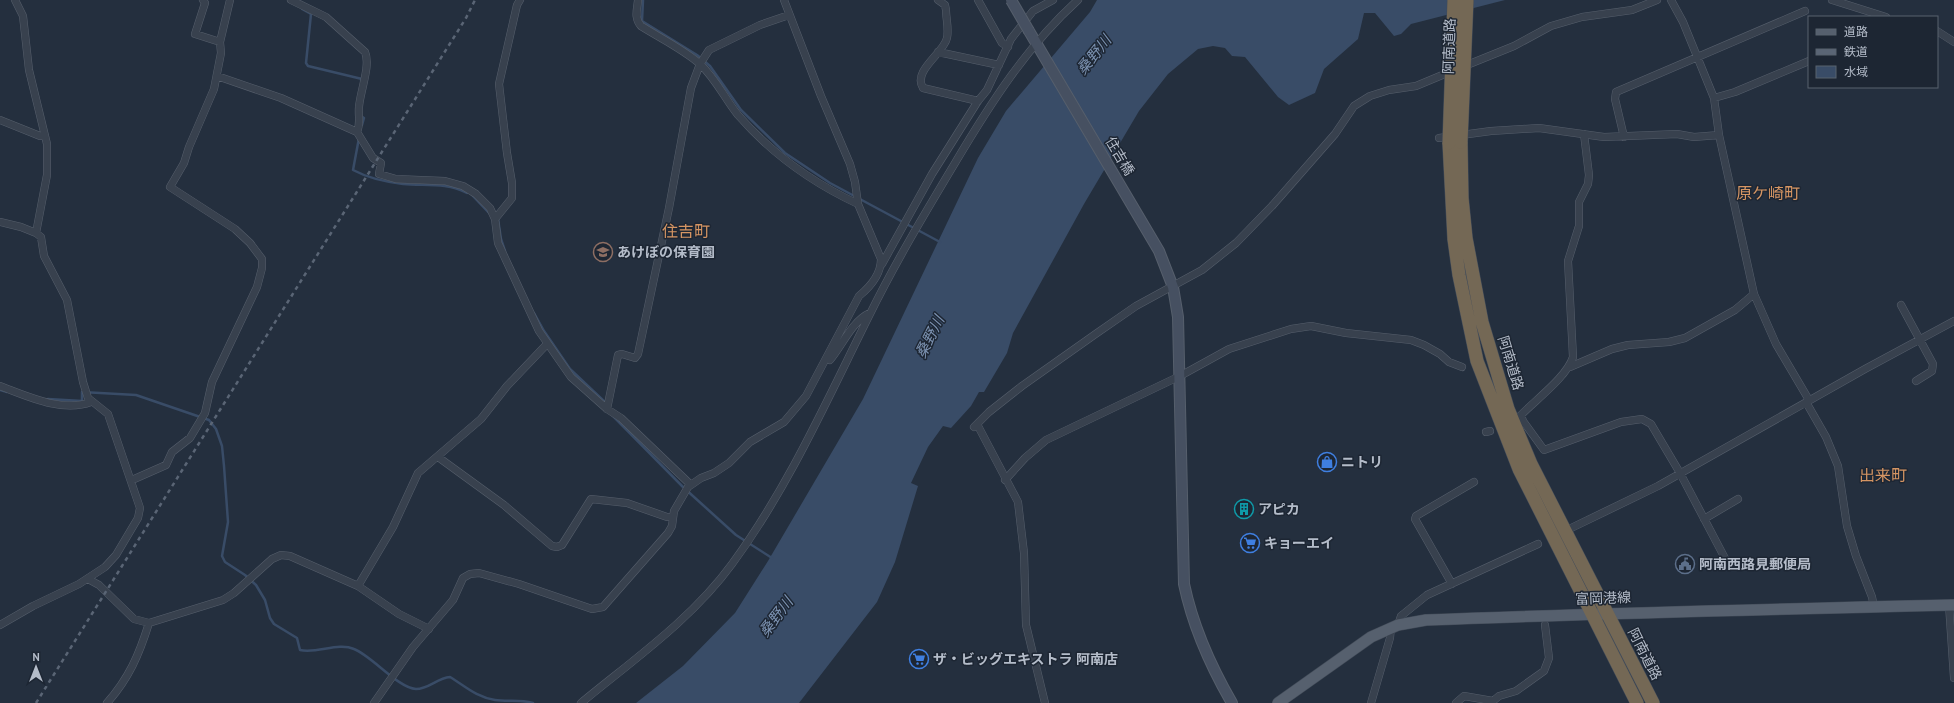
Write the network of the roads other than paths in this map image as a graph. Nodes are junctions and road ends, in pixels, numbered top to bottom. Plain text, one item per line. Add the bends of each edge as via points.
1 (15, 0) edge
2 (203, 0) edge
3 (230, 0) edge
4 (291, 0) edge
5 (520, 0) edge
6 (638, 0) edge
7 (784, 0) edge
8 (938, 0) edge
9 (978, 0) edge
10 (1011, 0) edge
11 (1053, 0) edge
12 (1078, 0) edge
13 (1454, 0) edge
14 (1467, 0) edge
15 (1657, 0) edge
16 (1672, 0) edge
17 (1832, 0) edge
18 (1805, 11) dead end
19 (789, 15) junction
20 (1883, 16) edge
21 (1938, 32) edge
22 (220, 42) junction
23 (1954, 42) edge
24 (1038, 45) junction
25 (1008, 47) junction
26 (938, 52) junction
27 (1698, 58) junction
28 (702, 60) junction
29 (1808, 61) edge
30 (999, 65) junction
31 (216, 76) junction
32 (1714, 98) junction
33 (978, 101) junction
34 (0, 120) edge
35 (357, 132) junction
36 (1584, 134) junction
37 (1719, 135) junction
38 (45, 136) junction
39 (1624, 137) junction
40 (1450, 141) junction
41 (857, 200) junction
42 (495, 219) junction
43 (0, 222) edge
44 (36, 233) junction
45 (881, 265) junction
46 (1172, 284) junction
47 (1754, 294) junction
48 (1901, 305) dead end
49 (870, 313) junction
50 (1954, 321) edge
51 (1920, 340) junction
52 (547, 344) junction
53 (823, 365) junction
54 (1462, 366) dead end
55 (1570, 367) junction
56 (1180, 376) junction
57 (1916, 381) dead end
58 (0, 386) edge
59 (1807, 401) junction
60 (91, 402) junction
61 (607, 409) junction
62 (438, 457) junction
63 (1680, 474) junction
64 (132, 480) junction
65 (1005, 480) junction
66 (1474, 482) dead end
67 (688, 488) junction
68 (1738, 499) dead end
69 (672, 517) junction
70 (1704, 519) junction
71 (1565, 531) junction
72 (1538, 544) dead end
73 (1728, 564) dead end
74 (88, 579) junction
75 (1452, 584) junction
76 (358, 586) junction
77 (1951, 605) edge
78 (1874, 607) junction
79 (1592, 613) junction
80 (1606, 613) junction
81 (149, 623) junction
82 (0, 625) edge
83 (1545, 625) dead end
84 (1394, 626) junction
85 (428, 629) junction
86 (1954, 678) edge
87 (107, 703) edge
88 (374, 703) edge
89 (581, 703) edge
90 (1045, 703) edge
91 (1232, 703) edge
92 (1278, 703) edge
93 (1371, 703) edge
94 (1456, 703) edge
95 (1637, 703) edge
96 (1653, 703) edge

1 - 38 street via 23,16 29,70
2 - 22 street via 205,3 195,34
3 - 22 street
4 - 35 street via 326,18 366,52 367,63
5 - 42 street via 499,84 512,198
6 - 28 street via 636,16 641,26
7 - 19 street
8 - 26 street via 945,5 947,38
9 - 25 street via 1002,43
10 - 24 street, 住吉橋, bridge
11 - 25 street via 1034,11
12 - 24 street
13 - 40 highway, 阿南道路, bridge
14 - 40 highway, 阿南道路, bridge
15 - 46 street via 1632,10 1582,17 1551,26 1514,46 1416,86 1370,96 1354,106 1335,134 1236,243 1202,270
16 - 27 street
17 - 20 street
18 - 27 street
19 - 28 street via 760,25 709,50
19 - 41 street via 850,164
21 - 23 street
22 - 31 street via 221,53
24 - 46 street, 住吉橋 via 1159,251
24 - 49 street via 1006,83 975,130 913,234
25 - 30 street
26 - 30 street
26 - 33 street via 920,78 923,88
27 - 32 street
27 - 39 street via 1616,92 1615,99
28 - 41 street via 738,114 772,149 820,184
28 - 61 street via 691,88 638,354 635,358 618,355
29 - 32 street via 1735,92
30 - 33 street via 987,90
31 - 35 street via 281,98
31 - 64 street via 209,102 194,133 184,163 170,187 235,229 262,259 262,268 257,286 212,382 205,413 190,438 172,452 166,466
32 - 37 street
33 - 45 street
34 - 38 street
35 - 42 street via 373,158 381,163 379,174 396,179 445,181 463,186 476,194 490,208
36 - 39 street
36 - 40 street via 1539,128 1491,131
36 - 55 street via 1588,184 1579,202 1579,226 1568,260 1573,357
37 - 39 street
37 - 47 street
38 - 44 street via 47,175
40 - 71 highway, 阿南道路 via 1482,322 1491,355 1508,409 1528,457
40 - 79 highway, 阿南道路 via 1454,239 1477,361 1519,469
41 - 45 street via 878,250
42 - 52 street via 498,243
43 - 44 street
44 - 60 street via 41,237 48,266 67,300 83,382
45 - 53 street via 870,287 859,296
46 - 56 street, 住吉橋 via 1178,317
46 - 65 street via 1136,306 1022,386 975,425
47 - 55 street via 1735,310 1685,338 1612,349
47 - 59 street via 1776,344
48 - 51 street
49 - 53 street via 864,316 831,360
49 - 89 street via 790,470 730,566 707,594 678,622
50 - 51 street
51 - 57 street via 1933,364 1932,371
51 - 59 street
52 - 61 street via 571,377
52 - 62 street via 506,386 481,419
53 - 67 street via 806,396 784,422 750,442 729,463
54 - 56 street via 1449,362 1440,354 1411,340 1310,326 1284,331 1229,349
55 - 63 street via 1520,416 1544,450 1621,422 1642,419 1651,424
56 - 65 street via 1046,440
56 - 91 street, 住吉橋 via 1184,584 1193,621 1209,661
58 - 60 street via 50,403 81,406
59 - 63 street
59 - 78 street via 1826,436 1838,466 1846,526
60 - 64 street via 108,414
61 - 67 street via 621,418
62 - 69 street via 504,505 544,542 552,546 562,545 591,499 627,503
62 - 76 street via 418,474 393,527
63 - 70 street
63 - 71 street
64 - 74 street via 140,508 138,518 116,555
65 - 90 street via 1018,502 1024,553 1026,625
66 - 75 street via 1416,516 1415,519
67 - 69 street
68 - 70 street
69 - 85 street via 672,526 668,534 603,606 592,608 519,584 479,573 470,574 463,578 453,600
70 - 73 street
71 - 80 highway, 阿南道路
72 - 75 street
74 - 81 street via 99,585 134,619
74 - 82 street via 32,606
75 - 84 street via 1427,595 1400,616
76 - 81 street via 290,556 282,555 272,559 223,600
76 - 85 street via 399,614
77 - 78 main road, 富岡港線
77 - 86 street
78 - 80 main road, 富岡港線
79 - 80 main road, 富岡港線
79 - 84 main road, 富岡港線 via 1426,620
79 - 95 highway, 阿南道路
80 - 96 highway, 阿南道路
81 - 87 street via 142,646 128,675
83 - 94 street via 1549,658 1544,671 1516,691 1499,696 1493,701 1464,696
84 - 92 main road, 富岡港線 via 1371,638
84 - 93 street
85 - 88 street

